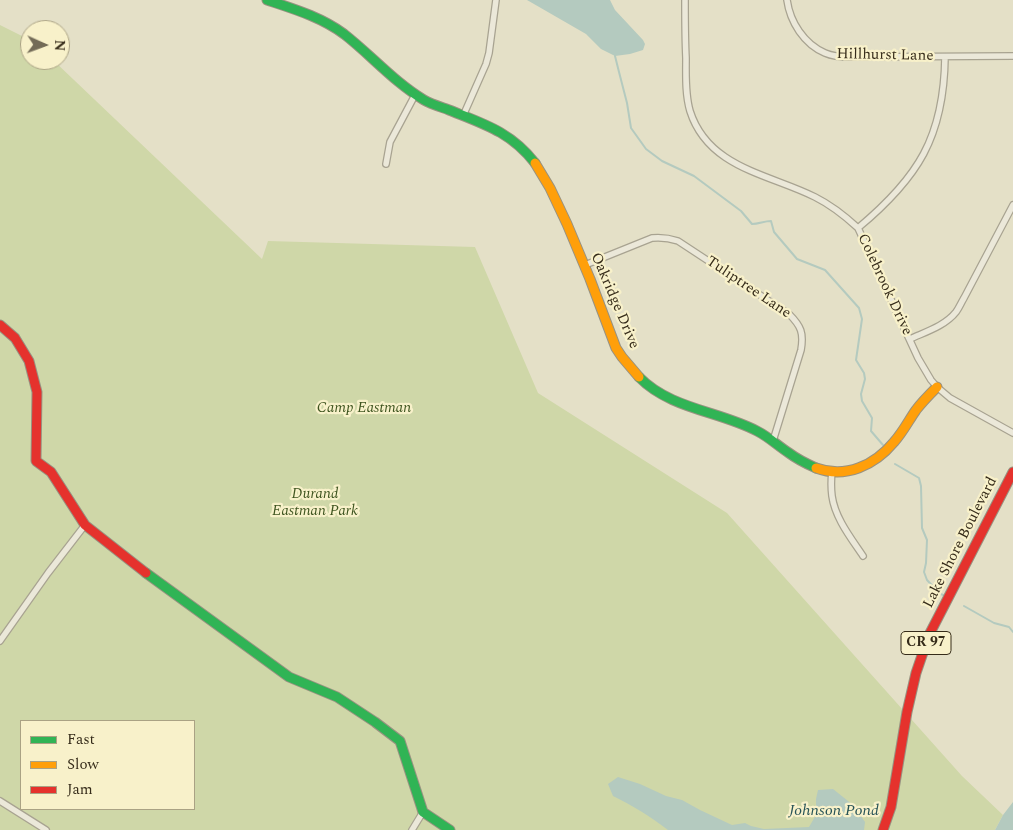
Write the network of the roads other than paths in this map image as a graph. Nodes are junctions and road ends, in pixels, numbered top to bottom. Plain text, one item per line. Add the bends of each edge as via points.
1 (267, 0) edge
2 (496, 0) edge
3 (685, 0) edge
4 (787, 0) edge
5 (1013, 56) edge
6 (945, 57) junction
7 (415, 95) junction
8 (463, 116) junction
9 (386, 164) dead end
10 (1013, 204) edge
11 (858, 228) junction
12 (584, 265) junction
13 (0, 325) edge
14 (910, 339) junction
15 (937, 387) junction
16 (1013, 433) edge
17 (774, 441) junction
18 (832, 472) junction
19 (1013, 472) edge
20 (86, 525) junction
21 (862, 556) dead end
22 (0, 642) edge
23 (0, 801) edge
24 (423, 812) junction
25 (46, 830) edge
26 (412, 830) edge
27 (450, 830) edge
28 (883, 830) edge

1 - 7 street, Oakridge Drive via 314,16 332,26
2 - 8 street via 486,64
3 - 11 street, Colebrook Drive via 688,98 700,131 730,161 823,201
4 - 6 street, Hillhurst Lane via 799,32 825,53 849,57
5 - 6 street, Hillhurst Lane
6 - 11 street via 939,112 926,151 902,187
7 - 8 street, Oakridge Drive
7 - 9 street via 390,142
8 - 12 street, Oakridge Drive via 509,137 535,162 555,198
10 - 14 street via 956,312 939,325
11 - 14 street, Colebrook Drive
12 - 17 street, Oakridge Drive via 618,353 642,380 666,397 743,424
12 - 17 street, Tuliptree Lane via 652,238 670,238 789,314 799,326 803,340
13 - 20 street via 15,338 29,361 37,392 36,461 51,472
14 - 15 street, Colebrook Drive
15 - 16 street, Colebrook Drive via 950,398
15 - 18 street, Oakridge Drive via 921,403 895,441 876,459 854,470
17 - 18 street, Oakridge Drive via 799,460
18 - 21 street via 834,506
19 - 28 street, Lake Shore Boulevard / CR 97 via 929,634 916,673
20 - 22 street
20 - 24 street via 148,575 289,677 337,697 400,741
23 - 25 street
24 - 26 street
24 - 27 street

